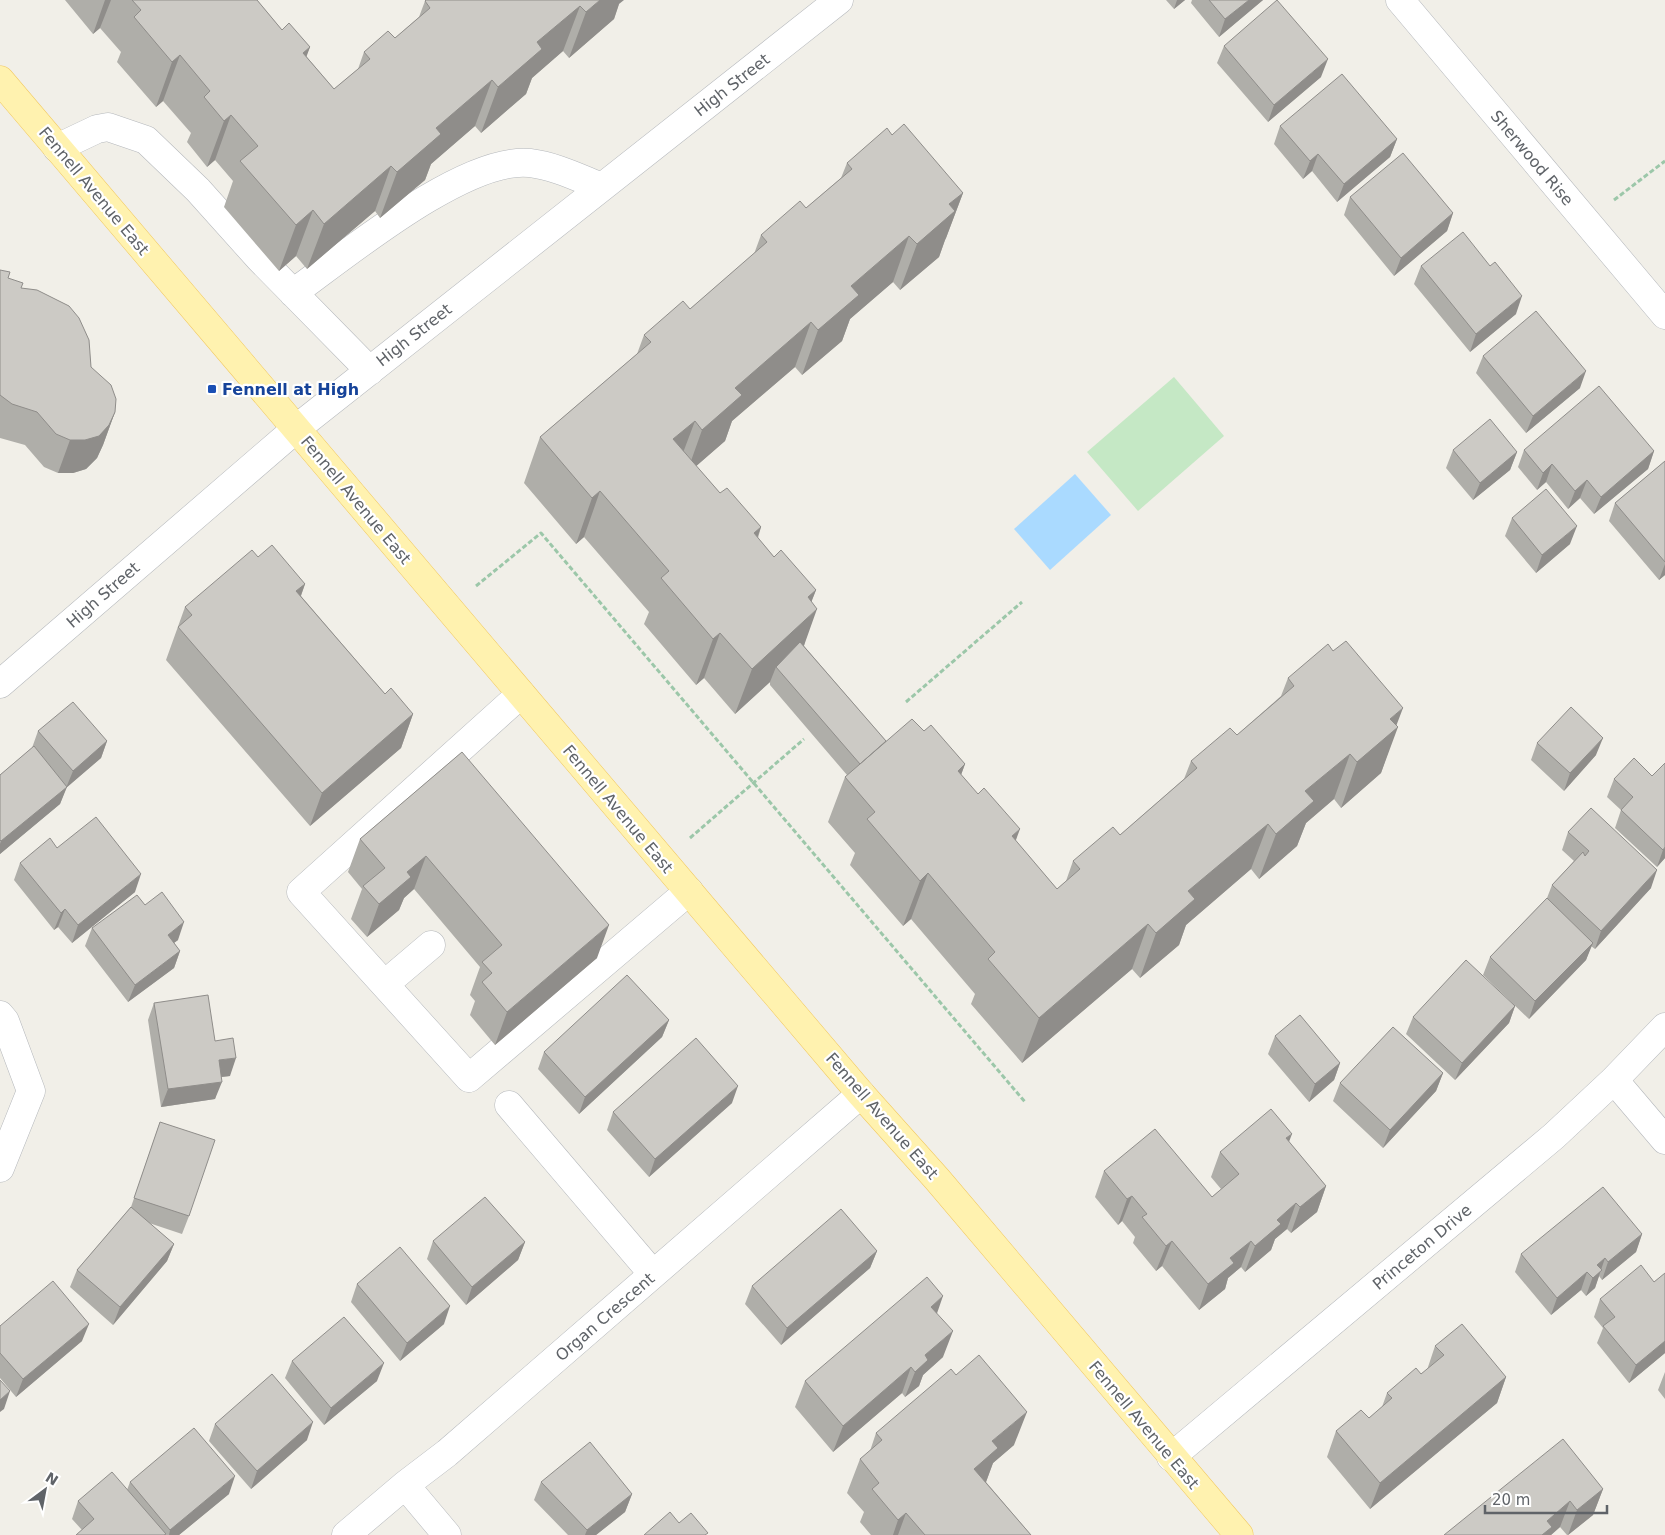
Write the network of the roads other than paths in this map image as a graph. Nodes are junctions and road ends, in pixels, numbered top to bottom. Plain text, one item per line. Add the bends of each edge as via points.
1 (839, 0) edge
2 (1400, 0) edge
3 (0, 80) edge
4 (57, 148) junction
5 (602, 187) junction
6 (294, 293) junction
7 (1665, 315) edge
8 (370, 370) junction
9 (296, 428) junction
10 (0, 684) edge
11 (521, 694) junction
12 (689, 891) junction
13 (431, 945) dead end
14 (384, 984) junction
15 (0, 1015) edge
16 (1665, 1027) edge
17 (1614, 1080) junction
18 (861, 1094) junction
19 (509, 1105) dead end
20 (1665, 1140) edge
21 (0, 1168) edge
22 (653, 1274) junction
23 (1171, 1457) junction
24 (405, 1484) junction
25 (346, 1535) edge
26 (448, 1535) edge
27 (1239, 1535) edge

1 - 5 street, High Street
2 - 7 street, Sherwood Rise
3 - 4 main road, Fennell Avenue East
4 - 6 street via 108,126 146,140 198,190
4 - 9 main road, Fennell Avenue East
5 - 6 street via 555,169 528,163 487,169 444,188
5 - 8 street, High Street
6 - 8 street
8 - 9 street, High Street
9 - 10 street, High Street
9 - 11 main road, Fennell Avenue East
11 - 12 main road, Fennell Avenue East
11 - 14 street via 302,892
12 - 14 street via 469,1078
12 - 18 main road, Fennell Avenue East
13 - 14 street
15 - 21 street via 31,1091
16 - 17 street, Princeton Drive
17 - 20 street
17 - 23 street, Princeton Drive via 1534,1153
18 - 22 street, Organ Crescent
18 - 23 main road, Fennell Avenue East via 937,1179
19 - 22 street
22 - 24 street, Organ Crescent via 447,1453
23 - 27 main road, Fennell Avenue East
24 - 25 street, Organ Crescent
24 - 26 street

